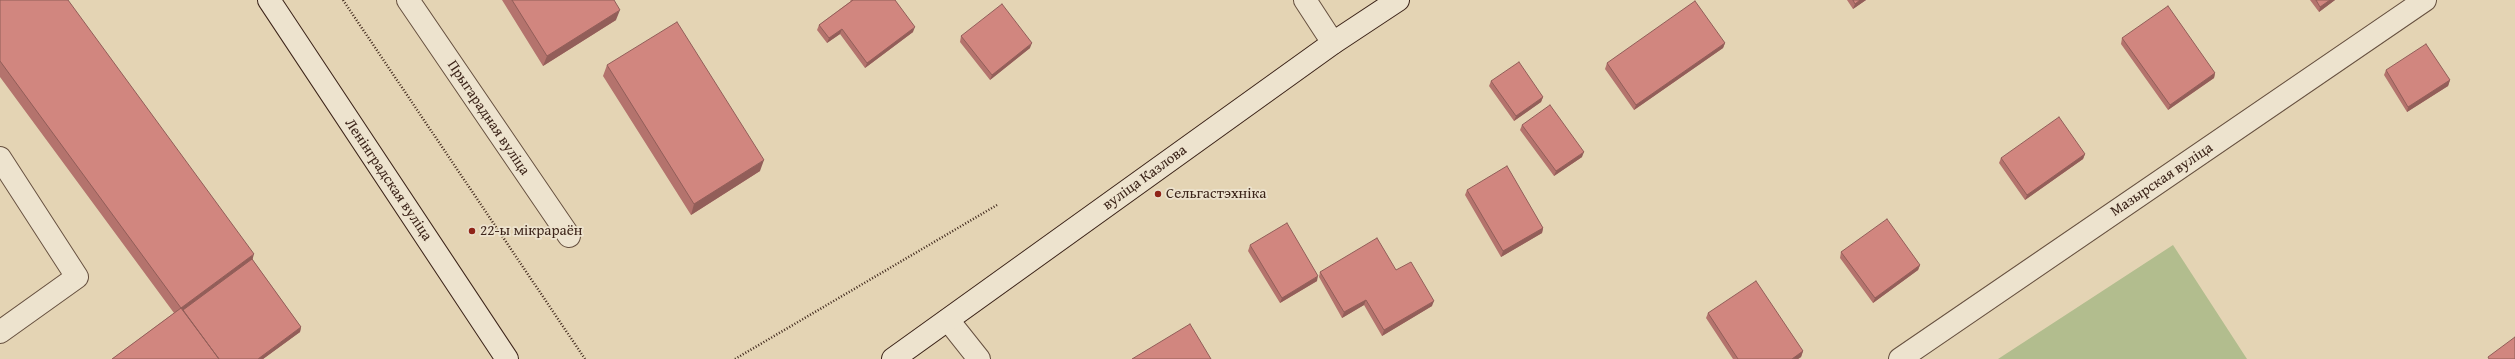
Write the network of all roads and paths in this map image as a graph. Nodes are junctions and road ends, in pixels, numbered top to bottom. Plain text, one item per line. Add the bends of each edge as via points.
1 (269, 0) edge
2 (343, 0) edge
3 (408, 0) edge
4 (1305, 0) edge
5 (1398, 0) edge
6 (2425, 0) edge
7 (1333, 43) junction
8 (0, 158) edge
9 (997, 205) dead end
10 (569, 236) dead end
11 (948, 320) junction
12 (0, 332) edge
13 (507, 359) edge
14 (585, 359) edge
15 (735, 359) edge
16 (893, 359) edge
17 (979, 359) edge
18 (1900, 359) edge

1 - 13 main road, Ленінградская вуліца
2 - 14 path
3 - 10 main road, Прыгарадная вуліца
4 - 7 main road
5 - 7 main road, вуліца Казлова
6 - 18 main road, Мазырская вуліца
7 - 11 main road, вуліца Казлова
8 - 12 main road via 77,277
9 - 15 path
11 - 16 main road, вуліца Казлова
11 - 17 main road

